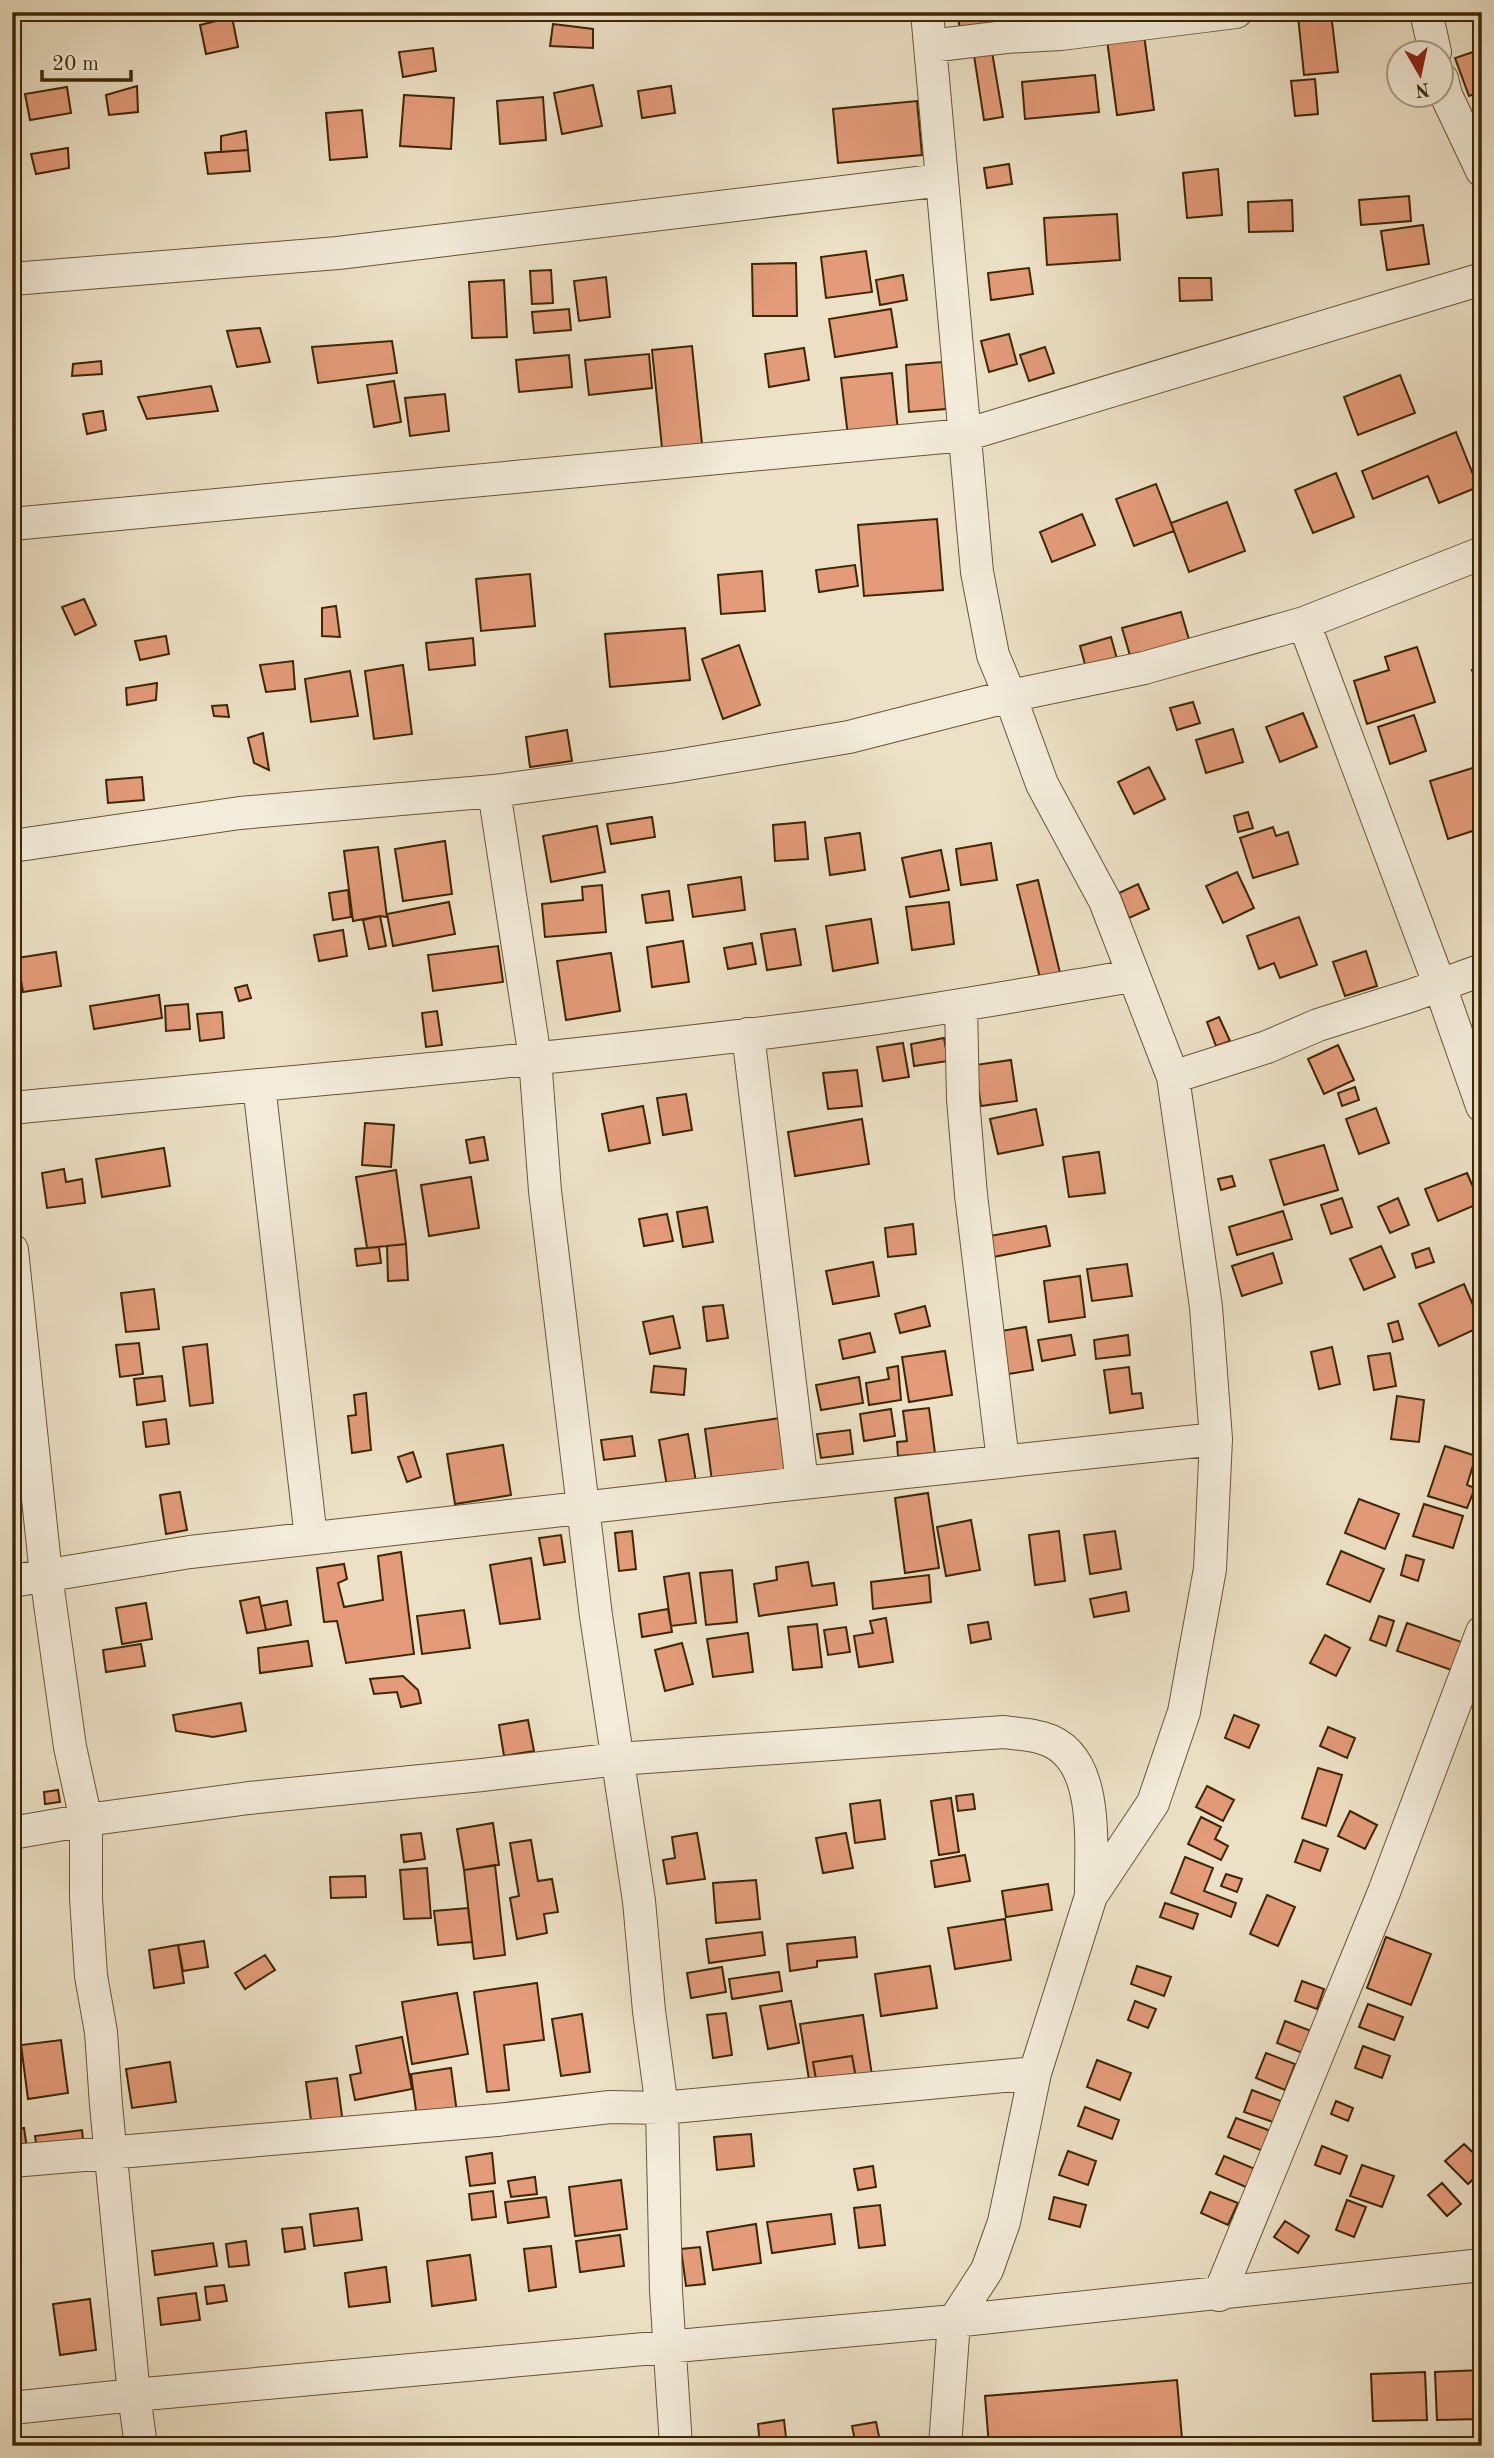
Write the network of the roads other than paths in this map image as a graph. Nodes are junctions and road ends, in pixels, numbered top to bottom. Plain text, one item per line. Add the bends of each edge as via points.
1 (927, 12) edge
2 (1236, 12) edge
3 (1426, 12) edge
4 (1431, 38) edge
5 (930, 46) junction
6 (1452, 108) edge
7 (1482, 171) edge
8 (942, 180) junction
9 (12, 279) edge
10 (1482, 279) edge
11 (965, 435) junction
12 (12, 524) edge
13 (1482, 553) edge
14 (1304, 623) junction
15 (1010, 696) junction
16 (495, 791) junction
17 (12, 846) edge
18 (1482, 970) edge
19 (1133, 975) junction
20 (1440, 986) junction
21 (961, 1005) junction
22 (748, 1034) junction
23 (535, 1058) junction
24 (1173, 1077) junction
25 (259, 1085) junction
26 (1482, 1106) edge
27 (12, 1108) edge
28 (12, 1250) edge
29 (17, 1355) edge
30 (1216, 1439) junction
31 (1003, 1461) junction
32 (802, 1483) junction
33 (583, 1507) junction
34 (311, 1538) junction
35 (46, 1575) junction
36 (12, 1581) edge
37 (1482, 1632) edge
38 (618, 1759) junction
39 (86, 1820) junction
40 (12, 1833) edge
41 (1091, 1896) junction
42 (1035, 2073) junction
43 (662, 2108) junction
44 (111, 2151) junction
45 (12, 2161) edge
46 (1482, 2265) edge
47 (1219, 2295) junction
48 (954, 2321) junction
49 (670, 2347) junction
50 (134, 2395) junction
51 (12, 2408) edge
52 (141, 2446) edge
53 (676, 2446) edge
54 (945, 2446) edge

1 - 5 street
2 - 5 street
3 - 4 street
5 - 8 street
6 - 7 street
8 - 9 street via 338,253
8 - 11 street
10 - 11 street
11 - 12 street
11 - 15 street via 977,572 993,655
13 - 14 street
14 - 15 street via 1144,668
14 - 20 street
15 - 16 street via 849,737
15 - 19 street via 1042,784 1105,901
16 - 17 street via 240,813
16 - 23 street
18 - 20 street
19 - 21 street
19 - 24 street
20 - 24 street
20 - 26 street
21 - 22 street
21 - 31 street via 962,1100
22 - 23 street
22 - 32 street
23 - 25 street
23 - 33 street via 545,1191
24 - 30 street via 1206,1307
25 - 27 street
25 - 34 street
28 - 29 street
29 - 35 street
30 - 31 street
30 - 41 street via 1210,1569 1184,1712 1153,1803
31 - 32 street
32 - 33 street
33 - 34 street
33 - 38 street
34 - 35 street
35 - 36 street
35 - 39 street via 70,1747
37 - 47 street via 1384,1892
38 - 39 street
38 - 41 street via 1004,1732 1044,1738 1072,1755 1085,1783
38 - 43 street
39 - 40 street
39 - 44 street via 91,1976 101,2032
41 - 42 street
42 - 43 street
42 - 48 street via 1004,2222 987,2270
43 - 44 street via 610,2107
43 - 49 street
44 - 45 street
44 - 50 street
46 - 47 street
47 - 48 street
48 - 49 street
48 - 54 street
49 - 50 street
49 - 53 street
50 - 51 street
50 - 52 street

